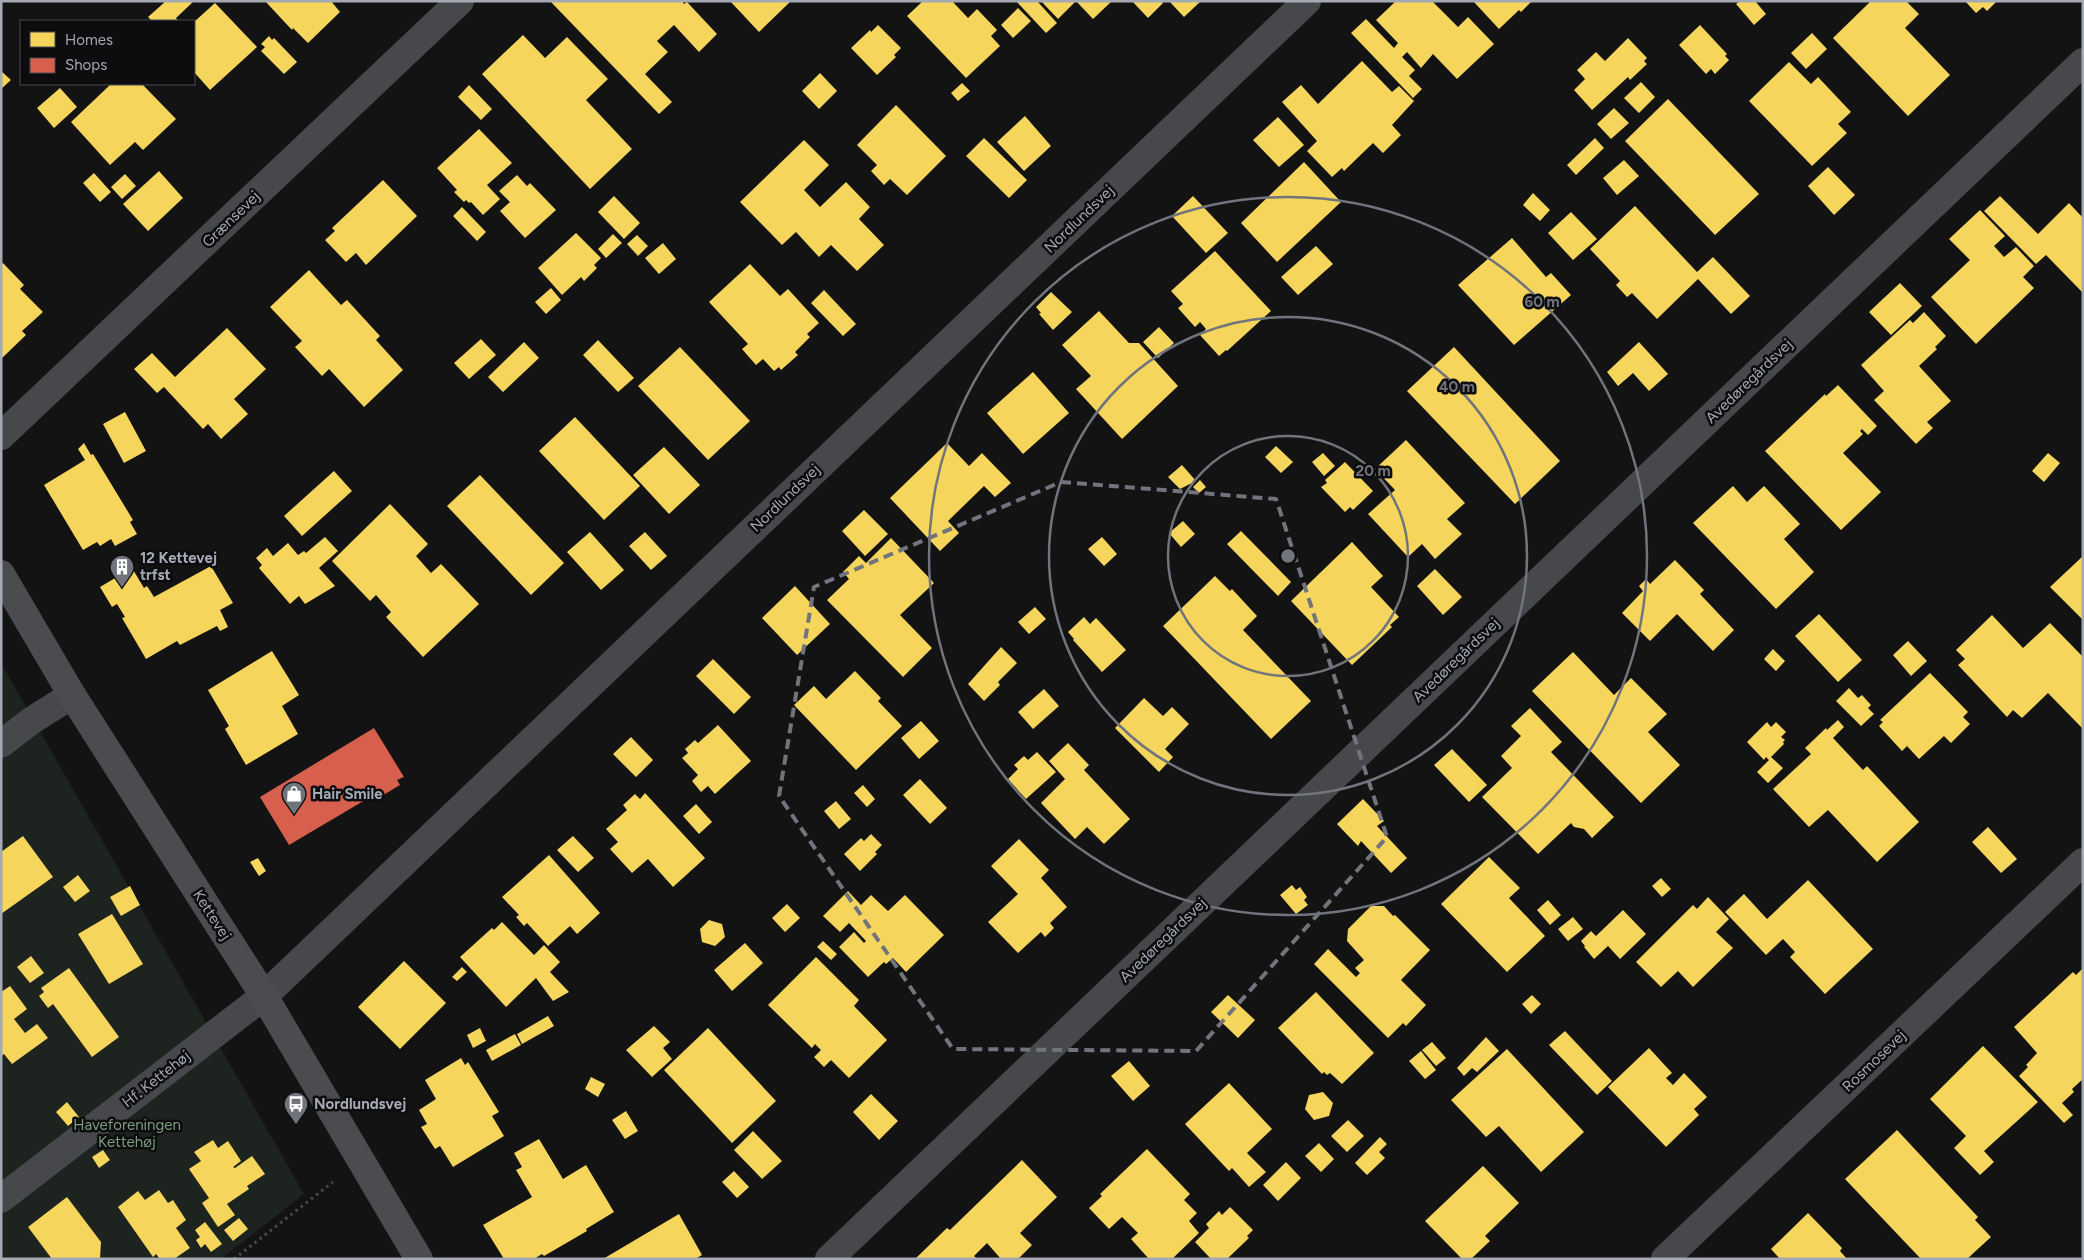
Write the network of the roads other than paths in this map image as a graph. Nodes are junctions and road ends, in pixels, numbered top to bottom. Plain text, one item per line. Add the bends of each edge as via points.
1 (460, 1) edge
2 (1307, 1) edge
3 (2083, 62) edge
4 (1, 436) edge
5 (1, 574) edge
6 (72, 695) junction
7 (1, 744) edge
8 (2083, 862) edge
9 (264, 996) junction
10 (1, 1199) edge
11 (419, 1259) edge
12 (829, 1259) edge
13 (1665, 1259) edge

1 - 4 street, Grænsevej
2 - 9 street, Nordlundsvej
3 - 12 street, Avedøregårdsvej
5 - 6 street, Kettevej
6 - 7 street
6 - 9 street, Kettevej
8 - 13 street, Rosmosevej
9 - 10 street, Hf. Kettehøj
9 - 11 street, Kettevej

